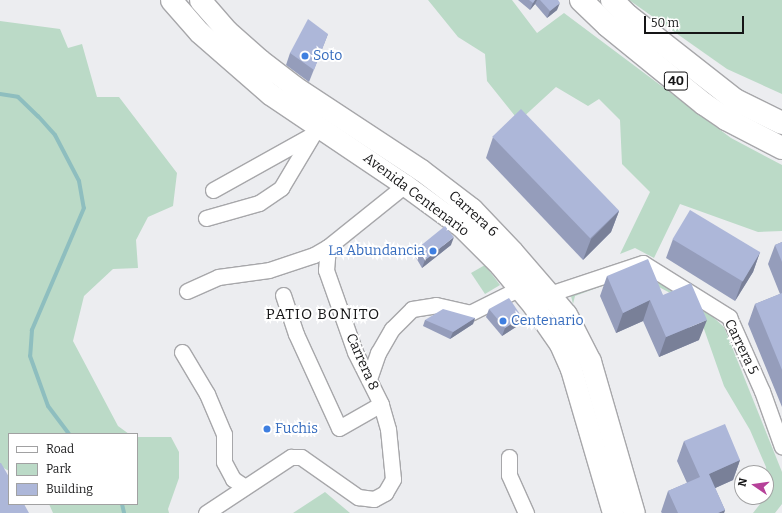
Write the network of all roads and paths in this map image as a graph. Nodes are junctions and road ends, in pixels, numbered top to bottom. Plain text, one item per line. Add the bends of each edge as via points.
1 (171, 0) edge
2 (200, 0) edge
3 (581, 0) edge
4 (612, 0) edge
5 (782, 123) edge
6 (315, 131) junction
7 (782, 148) edge
8 (405, 185) junction
9 (213, 190) dead end
10 (206, 218) dead end
11 (328, 247) junction
12 (520, 288) junction
13 (187, 291) dead end
14 (282, 295) dead end
15 (541, 299) junction
16 (182, 352) dead end
17 (369, 379) junction
18 (381, 404) junction
19 (782, 447) edge
20 (509, 457) dead end
21 (245, 487) junction
22 (206, 513) edge
23 (526, 513) edge
24 (613, 513) edge
25 (634, 513) edge

1 - 6 main road, Avenida Centenario via 228,60
2 - 15 main road, Carrera 6 via 227,31 266,65 420,170 472,209 512,251
3 - 7 main road, 40 via 608,26 710,108
4 - 5 main road via 628,16 735,100
6 - 8 main road, Avenida Centenario
6 - 9 street
6 - 10 street via 281,188 259,203
8 - 11 street
8 - 12 main road, Avenida Centenario via 461,226
11 - 13 street via 314,255 269,270 218,276
11 - 17 street, Carrera 8 via 326,270 355,352
12 - 15 main road, Avenida Centenario
12 - 17 street via 483,309 470,313 436,305 412,308 392,329 378,353
14 - 18 street via 296,334 339,428
15 - 19 street, Carrera 5 via 643,263 729,317 762,391
15 - 24 main road, Avenida Centenario via 570,369
15 - 25 main road, Carrera 6 via 566,314 590,361
16 - 21 street via 206,394 224,434 224,462 233,479
17 - 18 street, Carrera 8
18 - 21 street, Carrera 8 via 391,445 393,479 385,493 374,499 358,497 301,457 291,457
20 - 23 street via 509,475
21 - 22 street

